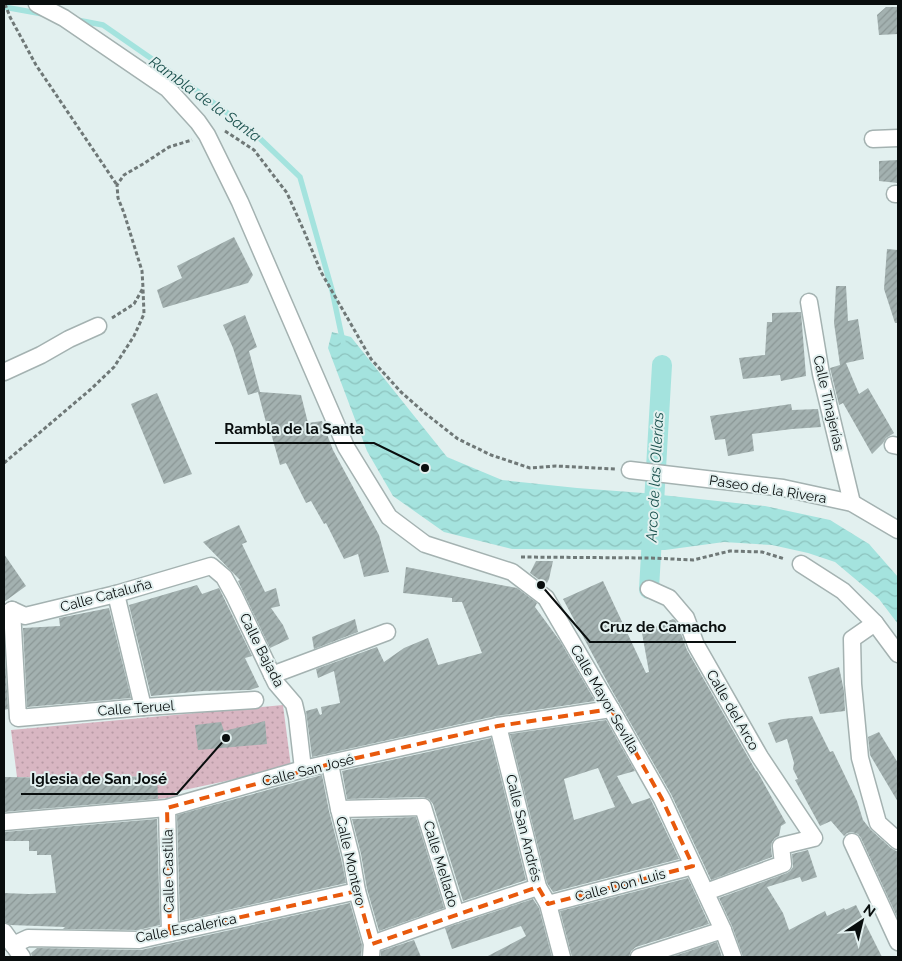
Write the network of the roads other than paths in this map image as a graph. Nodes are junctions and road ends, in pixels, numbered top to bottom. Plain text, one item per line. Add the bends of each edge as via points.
1 (37, 4) edge
2 (898, 138) edge
3 (873, 140) dead end
4 (809, 302) dead end
5 (98, 326) road end
6 (4, 372) edge
7 (630, 470) road end
8 (852, 503) junction
9 (898, 530) edge
10 (801, 564) road end
11 (211, 566) joint
12 (649, 589) dead end
13 (116, 594) junction
14 (8, 613) edge
15 (875, 623) junction
16 (387, 632) dead end
17 (898, 654) edge
18 (272, 675) junction
19 (254, 700) dead end
20 (143, 707) junction
21 (612, 709) junction
22 (498, 726) junction
23 (330, 764) junction
24 (303, 769) junction
25 (167, 808) junction
26 (339, 809) junction
27 (4, 822) edge
28 (898, 841) edge
29 (852, 842) dead end
30 (693, 866) junction
31 (538, 887) junction
32 (356, 891) junction
33 (706, 892) junction
34 (548, 904) junction
35 (456, 914) junction
36 (723, 930) junction
37 (170, 933) junction
38 (898, 942) edge
39 (13, 945) edge
40 (371, 951) edge
41 (562, 957) edge
42 (639, 957) edge
43 (732, 957) edge

1 - 21 street, Calle Mayor Sevilla via 64,18 168,88 202,129 240,202 346,446 389,517 425,544 512,572 546,598
2 - 3 street
4 - 8 street, Calle Tinajerías via 821,374
5 - 6 street
7 - 8 street, Paseo de la Rivera via 783,488
8 - 9 street, Paseo de la Rivera
10 - 15 street via 843,591
11 - 13 street, Calle Cataluña
11 - 18 street, Calle Bajada via 224,577
12 - 33 street, Calle del Arco via 669,598 686,618 696,645 760,757 814,838 781,846 783,864
13 - 14 street, Calle Cataluña via 25,616
13 - 20 street
14 - 20 street, Calle Teruel via 18,718
15 - 17 street
15 - 28 street via 852,639 860,758 878,823
16 - 18 street
18 - 24 street, Calle Bajada via 294,704
19 - 20 street, Calle Teruel
21 - 22 street, Calle San José
21 - 30 street, Calle Mayor Sevilla via 662,799
22 - 23 street, Calle San José
22 - 31 street, Calle San Andrés
23 - 24 street, Calle San José
23 - 26 street, Calle Montero
24 - 25 street, Calle San José
25 - 27 street, Calle San José
25 - 37 street, Calle Castilla
26 - 32 street, Calle Montero
26 - 35 street, Calle Mellado via 424,807
29 - 38 street
30 - 33 street, Calle Mayor Sevilla
30 - 34 street, Calle Don Luis
31 - 34 street, Calle San Andrés
31 - 35 street
32 - 37 street, Calle Escalerica
32 - 40 street, Calle Montero
33 - 36 street, Calle Mayor Sevilla
34 - 41 street, Calle San Andrés
35 - 40 street
36 - 42 street
36 - 43 street, Calle Mayor Sevilla
37 - 39 street, Calle Escalerica via 139,940 28,938

